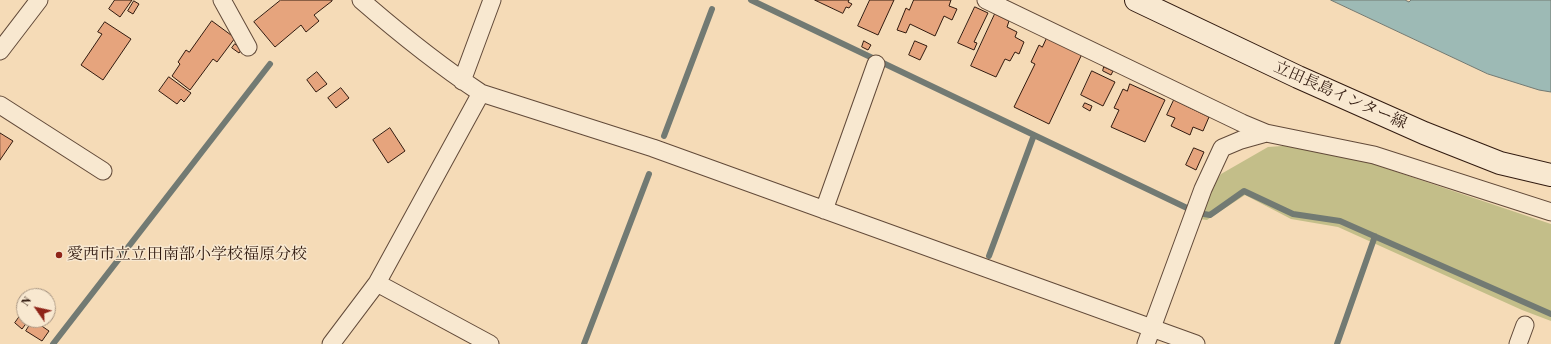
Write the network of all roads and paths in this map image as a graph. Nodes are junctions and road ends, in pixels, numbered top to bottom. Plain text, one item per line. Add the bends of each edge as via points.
1 (39, 0) edge
2 (222, 0) edge
3 (361, 0) edge
4 (492, 0) edge
5 (986, 0) edge
6 (1136, 0) edge
7 (248, 47) dead end
8 (0, 51) edge
9 (876, 64) dead end
10 (462, 81) junction
11 (481, 93) junction
12 (0, 105) edge
13 (1266, 133) junction
14 (103, 171) dead end
15 (1551, 175) edge
16 (824, 210) junction
17 (1551, 212) edge
18 (377, 283) junction
19 (1525, 326) dead end
20 (1151, 328) junction
21 (331, 344) edge
22 (490, 344) edge
23 (1146, 344) edge
24 (1196, 344) edge
25 (1518, 344) edge

1 - 8 street
2 - 7 street
3 - 10 street
4 - 10 street
5 - 13 street
6 - 15 main road, 立田長島インター線 via 1424,133 1500,164
9 - 16 street
10 - 11 street
11 - 16 street via 653,148
11 - 18 street
12 - 14 street
13 - 17 street via 1374,155
13 - 20 street via 1222,148 1203,189
16 - 20 street
18 - 21 street
18 - 22 street
19 - 25 street
20 - 23 street
20 - 24 street

